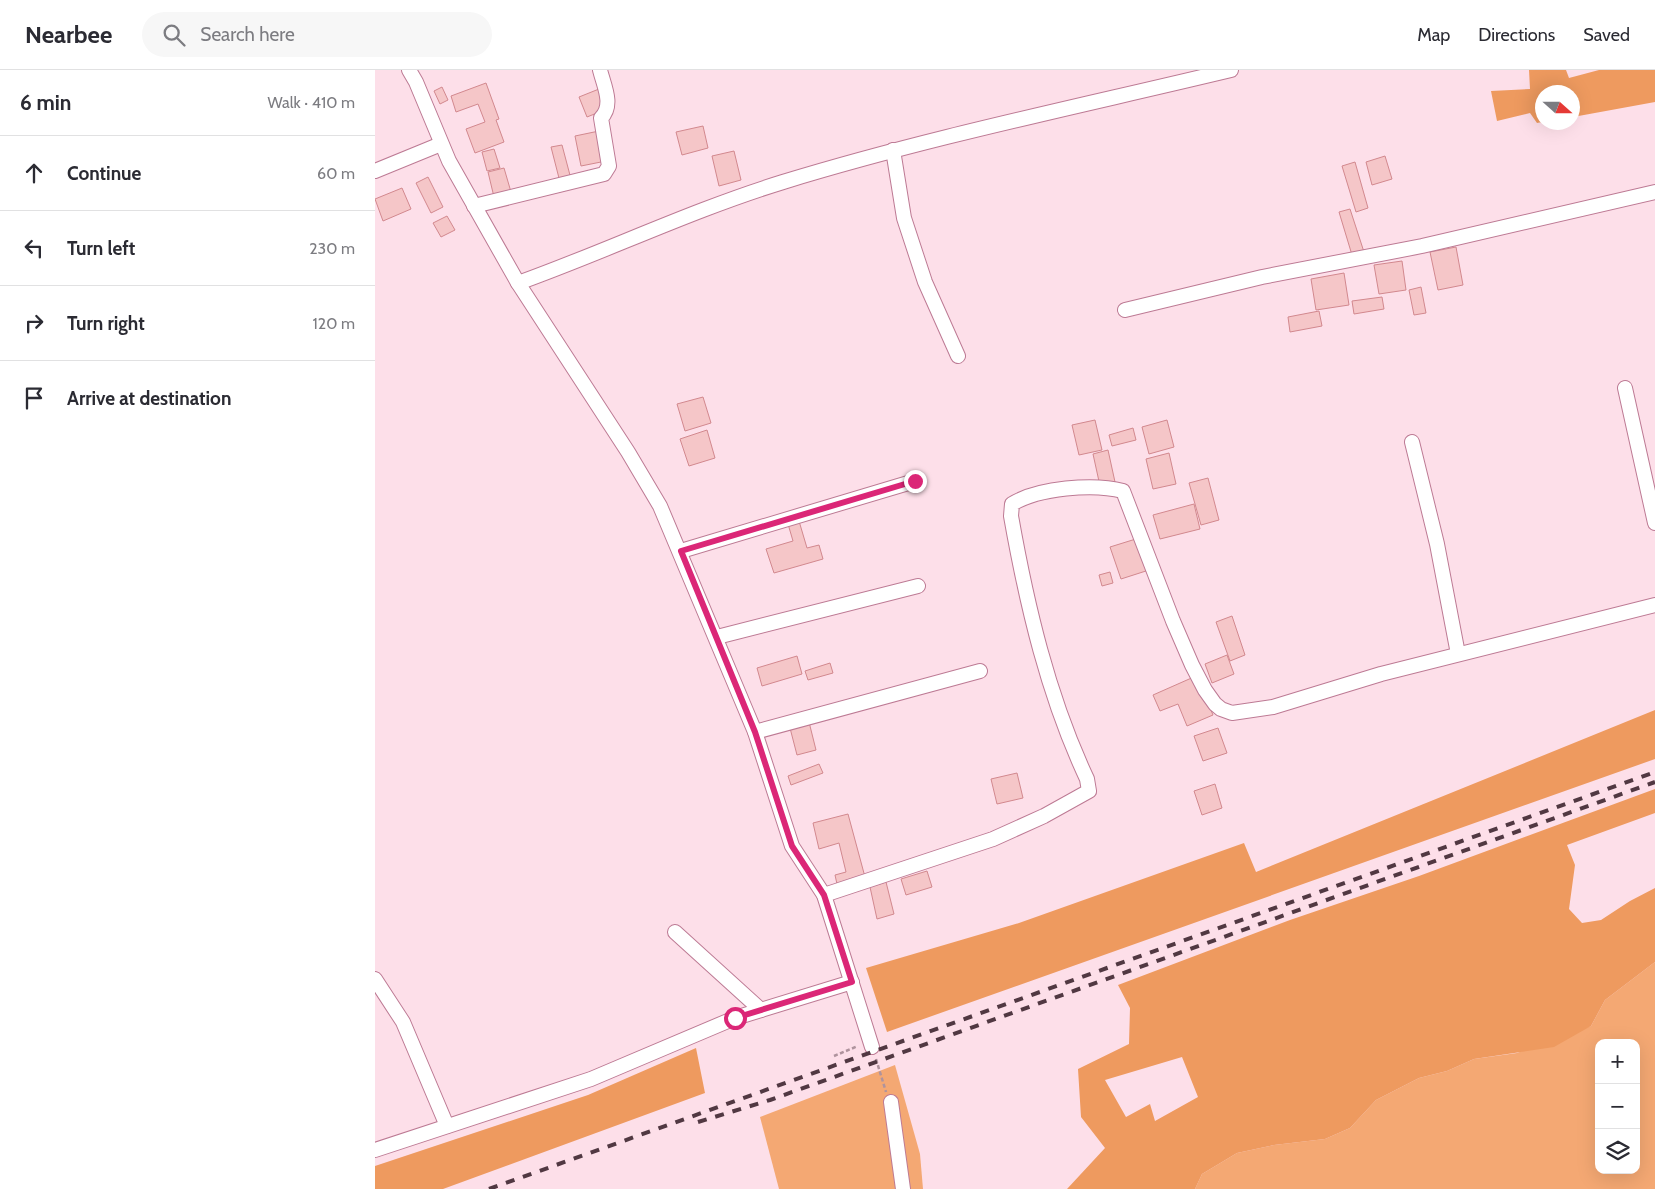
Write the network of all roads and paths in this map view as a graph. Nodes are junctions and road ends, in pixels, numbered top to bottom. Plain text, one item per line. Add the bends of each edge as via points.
1 (409, 70) edge
2 (600, 70) edge
3 (1231, 70) edge
4 (441, 144) junction
5 (893, 150) junction
6 (375, 171) edge
7 (1655, 192) edge
8 (474, 206) junction
9 (518, 283) junction
10 (1125, 310) dead end
11 (958, 356) dead end
12 (1625, 388) dead end
13 (1413, 442) dead end
14 (915, 481) dead end
15 (1655, 523) edge
16 (681, 551) junction
17 (918, 586) dead end
18 (1655, 605) edge
19 (717, 637) junction
20 (1458, 654) junction
21 (980, 672) dead end
22 (755, 732) junction
23 (824, 895) junction
24 (675, 932) dead end
25 (375, 979) edge
26 (852, 982) junction
27 (761, 1010) junction
28 (872, 1046) dead end
29 (843, 1052) dead end
30 (835, 1056) dead end
31 (878, 1067) dead end
32 (891, 1102) joint
33 (447, 1126) junction
34 (375, 1150) edge
35 (903, 1189) edge

1 - 4 street
2 - 8 street via 609,106 601,118 609,166 604,174
3 - 5 street
4 - 6 street
4 - 8 street
5 - 9 street via 782,182 669,222 595,255
5 - 11 street via 904,218 925,282
7 - 10 street via 1422,246 1262,276
8 - 9 street
9 - 16 street via 628,452 660,506
12 - 15 street
13 - 20 street
14 - 16 street
16 - 19 street
17 - 19 street
18 - 20 street
19 - 22 street
20 - 23 street via 1273,707 1232,713 1215,704 1192,664 1123,492 1097,486 1075,487 1020,499 1012,504 1011,516 1035,634 1089,791 993,839
21 - 22 street
22 - 23 street via 792,846
23 - 26 street
24 - 27 street
25 - 33 street via 403,1022
26 - 27 street
26 - 28 street
27 - 33 street via 591,1079
29 - 30 path
31 - 32 path via 882,1085
32 - 35 street
33 - 34 street

